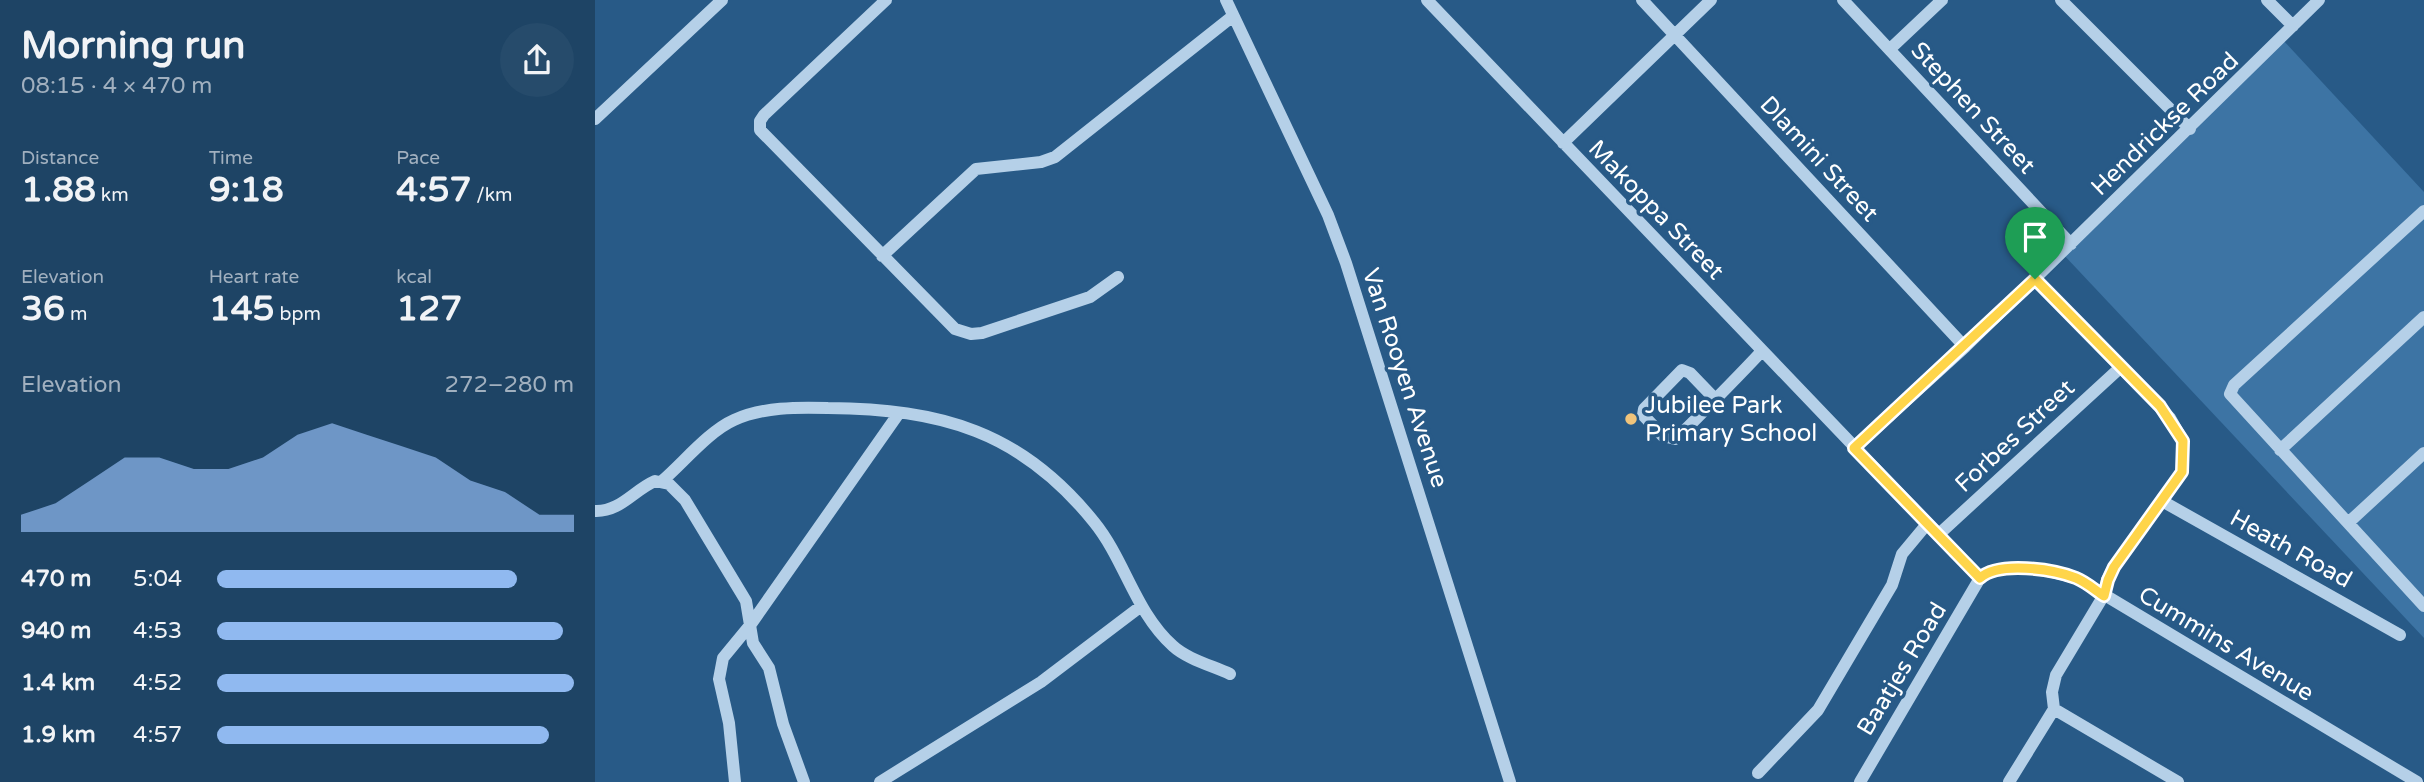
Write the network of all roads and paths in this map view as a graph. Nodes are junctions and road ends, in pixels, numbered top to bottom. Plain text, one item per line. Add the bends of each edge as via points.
1 (722, 0) edge
2 (886, 0) edge
3 (1226, 0) edge
4 (1427, 0) edge
5 (1642, 0) edge
6 (1711, 0) edge
7 (1843, 0) edge
8 (1942, 0) edge
9 (2061, 0) edge
10 (2267, 0) edge
11 (2319, 0) edge
12 (1234, 16) junction
13 (2293, 26) junction
14 (1675, 34) junction
15 (1890, 49) junction
16 (595, 119) edge
17 (2190, 129) junction
18 (1563, 143) junction
19 (2424, 211) edge
20 (2071, 244) junction
21 (882, 257) junction
22 (1118, 277) dead end
23 (2035, 279) junction
24 (2424, 317) edge
25 (1965, 347) junction
26 (1762, 351) junction
27 (2121, 367) junction
28 (1715, 399) junction
29 (899, 413) junction
30 (1854, 448) junction
31 (2280, 450) junction
32 (2424, 453) edge
33 (662, 481) junction
34 (2162, 501) junction
35 (596, 511) edge
36 (2348, 523) junction
37 (1927, 524) junction
38 (1938, 535) junction
39 (1980, 578) junction
40 (2104, 596) junction
41 (2424, 606) edge
42 (1140, 607) junction
43 (751, 624) junction
44 (2400, 635) dead end
45 (1230, 674) dead end
46 (2054, 709) junction
47 (1758, 773) dead end
48 (2160, 777) edge
49 (735, 782) edge
50 (804, 782) edge
51 (880, 782) edge
52 (1510, 782) edge
53 (1860, 782) edge
54 (2009, 782) edge
55 (2178, 782) edge
56 (2417, 782) edge

1 - 16 street
2 - 21 street via 764,115 759,127
3 - 12 street, Van Rooyen Avenue
4 - 18 street, Makoppa Street
5 - 14 street, Dlamini Street
6 - 14 street
7 - 15 street, Stephen Street
8 - 15 street
9 - 17 street
10 - 13 street
11 - 13 street, Hendrickse Road
12 - 21 street via 1055,157 976,169
12 - 52 street, Van Rooyen Avenue via 1346,263
13 - 17 street, Hendrickse Road
14 - 18 street
14 - 25 street, Dlamini Street
15 - 20 street, Stephen Street
17 - 20 street, Hendrickse Road
18 - 26 street, Makoppa Street
19 - 31 street via 2232,388 2231,396
20 - 23 street, Hendrickse Road
21 - 22 street via 949,325 971,334 1090,297
23 - 25 street, Hendrickse Road
23 - 27 street
24 - 31 street
25 - 30 street, Hendrickse Road
26 - 28 street
26 - 30 street, Makoppa Street
27 - 34 street via 2160,406 2183,441 2182,472
27 - 38 street, Forbes Street
28 - 28 street via 1675,439 1663,436 1643,415 1682,370
29 - 33 street via 812,408 749,414 724,425
29 - 42 street via 980,431 1033,460 1094,522
29 - 43 street
30 - 37 street
31 - 36 street
32 - 36 street
33 - 35 street
33 - 43 street via 685,500 724,561 746,601
34 - 40 street via 2114,567
34 - 44 street, Heath Road
36 - 41 street
37 - 38 street
37 - 47 street via 1902,554 1892,585 1818,710
38 - 39 street
39 - 40 street, Cummins Avenue via 1995,570 2053,571 2078,579
39 - 53 street, Baatjes Road
40 - 46 street via 2056,675
40 - 56 street, Cummins Avenue
42 - 45 street via 1174,648
42 - 51 street via 1041,682
43 - 49 street via 723,658 719,679
43 - 50 street via 753,643 769,668
46 - 48 street
46 - 54 street
48 - 55 street

